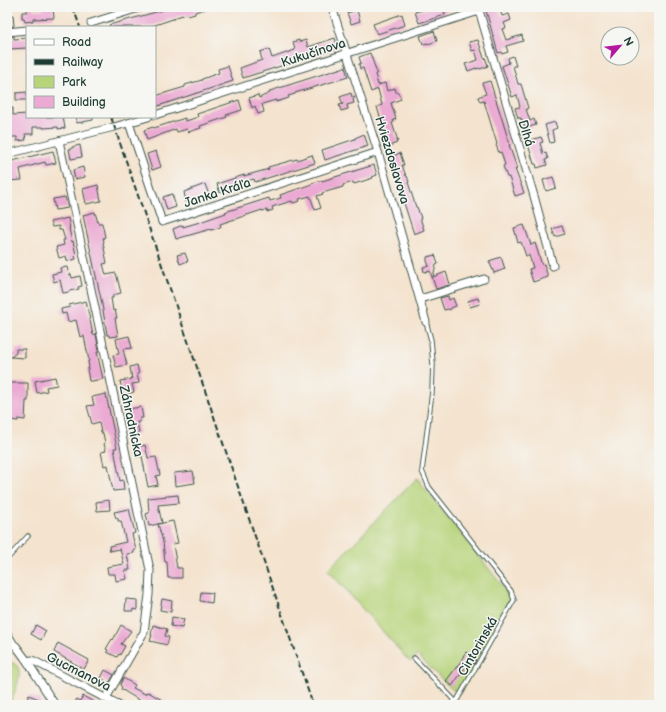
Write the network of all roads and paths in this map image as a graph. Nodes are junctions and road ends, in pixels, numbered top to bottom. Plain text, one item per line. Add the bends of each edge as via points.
1 (142, 7) edge
2 (332, 7) edge
3 (478, 9) edge
4 (91, 23) dead end
5 (26, 30) edge
6 (7, 32) edge
7 (347, 54) junction
8 (156, 115) edge
9 (145, 118) edge
10 (129, 123) junction
11 (59, 141) junction
12 (378, 152) junction
13 (7, 154) edge
14 (553, 266) dead end
15 (484, 280) dead end
16 (420, 299) junction
17 (426, 322) joint
18 (28, 536) dead end
19 (7, 559) edge
20 (7, 630) edge
21 (7, 642) edge
22 (16, 646) junction
23 (414, 658) dead end
24 (27, 660) junction
25 (106, 698) junction
26 (456, 703) edge
27 (55, 705) edge
28 (118, 705) edge

1 - 4 street
2 - 7 street, Hviezdoslavova
3 - 7 street, Kukučínova
3 - 14 street, Dlhá
5 - 6 street
7 - 8 street, Kukučínova
7 - 12 street, Hviezdoslavova
9 - 10 street
10 - 11 street
10 - 12 street, Janka Kráľa via 162,222
11 - 13 street
11 - 25 street, Záhradnícka via 150,570 144,632
12 - 16 street, Hviezdoslavova
15 - 16 street
16 - 17 street, Hviezdoslavova
17 - 26 lane, Cintorinská via 433,364 422,471 430,487 511,592 514,600
18 - 19 lane
20 - 22 lane
21 - 22 street, Gucmanova
22 - 24 street, Gucmanova
23 - 26 lane, Cintorinská
24 - 25 street, Gucmanova via 32,660
24 - 27 street, Gucmanova
25 - 28 street, Gucmanova

